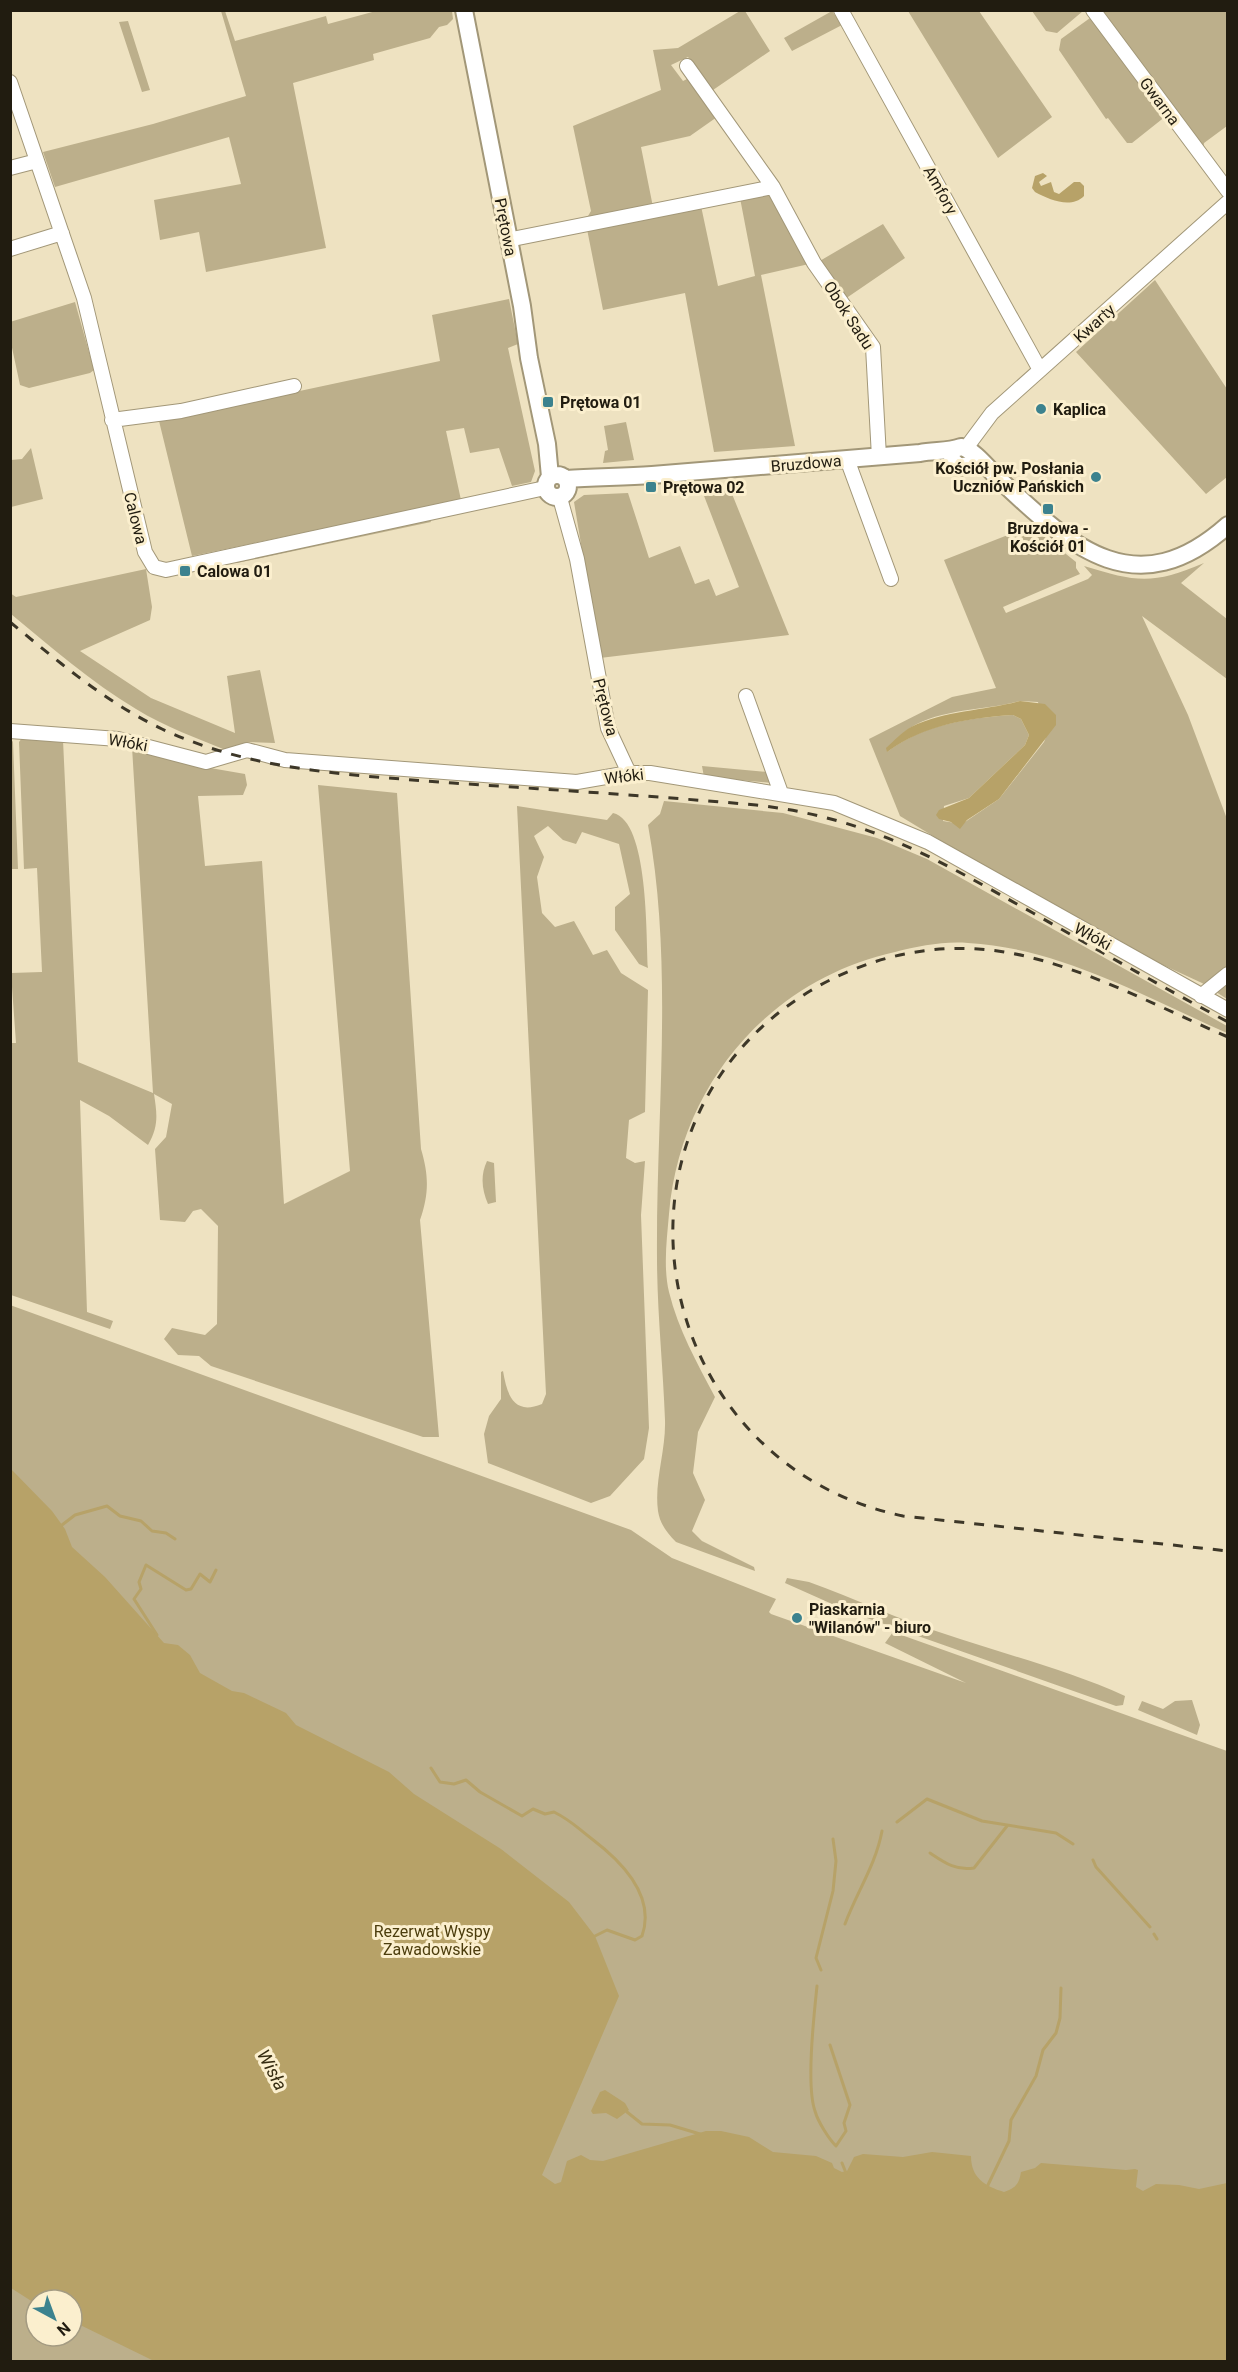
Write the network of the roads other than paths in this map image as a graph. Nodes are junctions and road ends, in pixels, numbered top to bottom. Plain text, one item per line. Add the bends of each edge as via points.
1 (464, 10) edge
2 (841, 10) edge
3 (1093, 10) edge
4 (687, 66) dead end
5 (10, 82) edge
6 (37, 160) junction
7 (10, 168) edge
8 (773, 187) junction
9 (1227, 191) edge
10 (1227, 202) edge
11 (62, 233) junction
12 (508, 240) junction
13 (10, 249) edge
14 (1040, 370) junction
15 (294, 386) dead end
16 (112, 420) junction
17 (962, 456) junction
18 (879, 457) junction
19 (847, 459) junction
20 (558, 484) junction
21 (1227, 525) edge
22 (891, 579) dead end
23 (746, 696) dead end
24 (10, 731) edge
25 (629, 773) junction
26 (781, 793) junction
27 (1227, 974) edge
28 (1201, 996) junction
29 (1227, 1010) edge

1 - 12 street, Prętowa
2 - 14 street, Amfory
3 - 9 street, Gwarna
4 - 8 street, Obok Sadu
5 - 6 street, Calowa
6 - 7 street
6 - 11 street, Calowa
8 - 12 street
8 - 18 street, Obok Sadu via 814,263 873,348
10 - 14 street, Kwarty
11 - 13 street
11 - 16 street, Calowa via 84,298
12 - 20 street, Prętowa via 547,444 546,461
14 - 17 street, Kwarty via 992,413
15 - 16 street via 181,411
16 - 20 street, Calowa via 145,552 154,567 163,571
17 - 18 street, Bruzdowa via 937,449
17 - 21 street, Bruzdowa via 999,480 1073,543 1120,563 1155,564 1182,557
18 - 19 street, Bruzdowa
19 - 20 street, Bruzdowa via 619,477 601,475
19 - 22 street
20 - 25 street, Prętowa via 577,559 608,728
23 - 26 street
24 - 25 street, Włóki via 118,739 206,762 247,750 285,760 577,782
25 - 26 street, Włóki
26 - 28 street, Włóki via 848,808 928,842
27 - 28 street
28 - 29 street, Włóki

